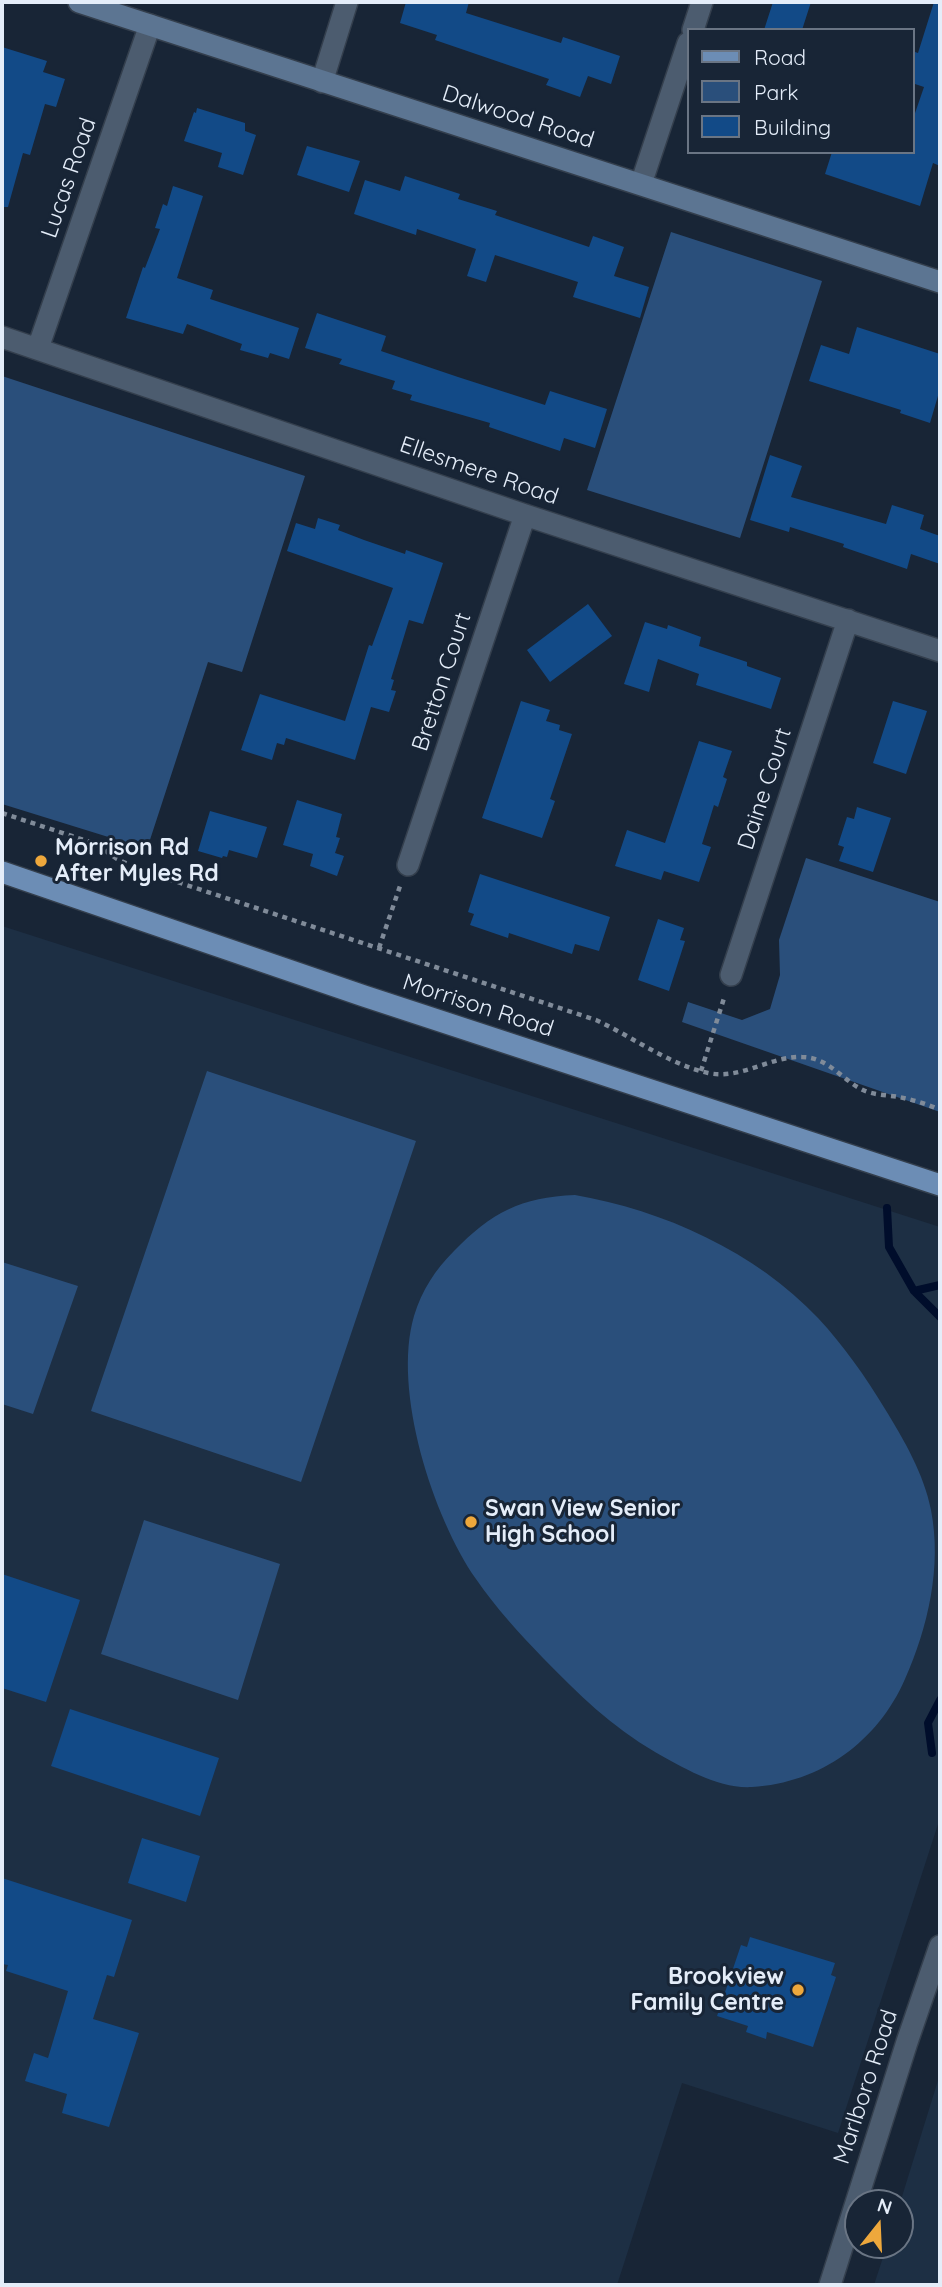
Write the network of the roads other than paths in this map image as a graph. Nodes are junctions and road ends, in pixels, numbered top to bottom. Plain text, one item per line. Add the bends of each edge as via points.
1 (79, 2) edge
2 (347, 2) edge
3 (702, 2) edge
4 (149, 25) junction
5 (694, 28) edge
6 (687, 46) edge
7 (322, 82) junction
8 (641, 184) junction
9 (940, 282) edge
10 (2, 337) edge
11 (38, 348) junction
12 (525, 515) junction
13 (848, 620) junction
14 (940, 650) edge
15 (408, 865) road end
16 (2, 872) edge
17 (731, 975) road end
18 (940, 1185) edge
19 (940, 1945) edge
20 (830, 2285) edge

1 - 4 street, Dalwood Road
2 - 7 street
3 - 5 street
4 - 7 street, Dalwood Road
4 - 11 street, Lucas Road
6 - 8 street
7 - 8 street, Dalwood Road
8 - 9 street, Dalwood Road
10 - 11 street, Ellesmere Road
11 - 12 street, Ellesmere Road
12 - 13 street, Ellesmere Road
12 - 15 street, Bretton Court
13 - 14 street, Ellesmere Road
13 - 17 street, Daine Court
16 - 18 main road, Morrison Road
19 - 20 street, Marlboro Road

